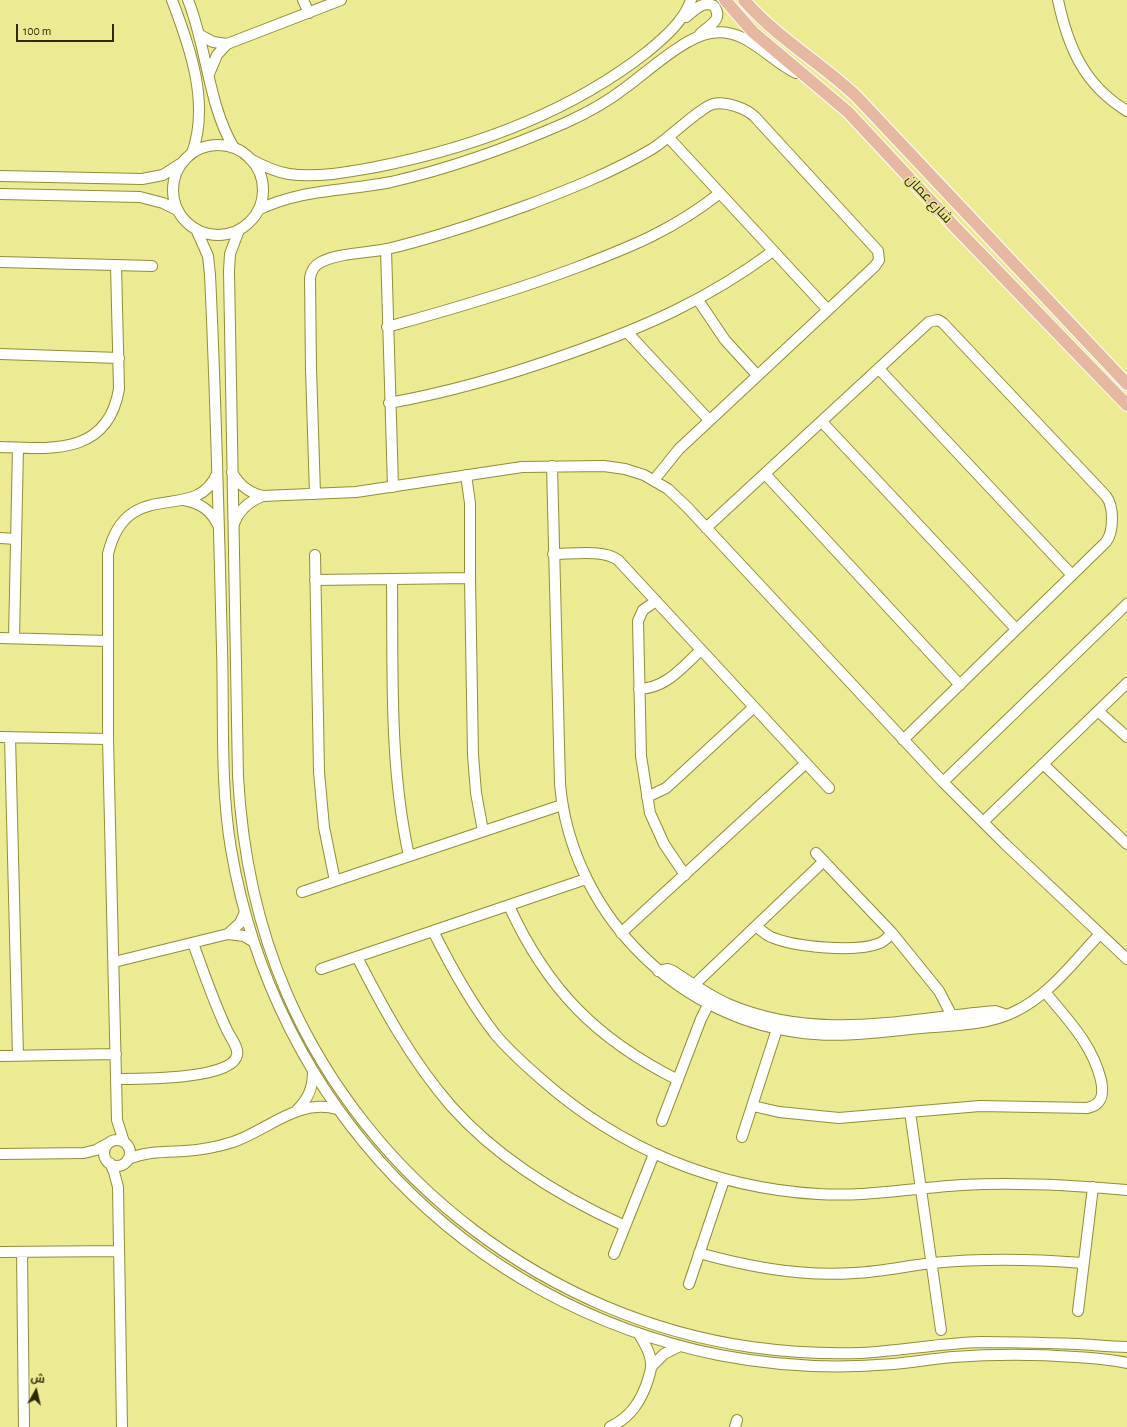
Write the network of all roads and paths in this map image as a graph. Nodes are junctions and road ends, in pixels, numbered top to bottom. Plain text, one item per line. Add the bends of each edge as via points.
1 (172, 0) edge
2 (188, 0) edge
3 (303, 0) edge
4 (341, 0) edge
5 (691, 0) edge
6 (724, 0) edge
7 (744, 0) edge
8 (1058, 0) edge
9 (309, 13) junction
10 (678, 23) junction
11 (200, 35) junction
12 (699, 35) junction
13 (227, 44) junction
14 (209, 74) junction
15 (811, 80) junction
16 (1127, 111) edge
17 (669, 138) junction
18 (234, 148) junction
19 (192, 153) junction
20 (250, 159) junction
21 (182, 163) junction
22 (0, 176) edge
23 (720, 193) junction
24 (0, 194) edge
25 (177, 210) junction
26 (258, 210) junction
27 (196, 229) junction
28 (239, 230) junction
29 (386, 249) junction
30 (773, 251) junction
31 (0, 262) edge
32 (116, 265) junction
33 (152, 266) dead end
34 (698, 300) junction
35 (828, 310) junction
36 (387, 327) junction
37 (627, 332) junction
38 (0, 354) edge
39 (119, 358) junction
40 (879, 369) junction
41 (757, 375) junction
42 (1127, 384) edge
43 (389, 403) junction
44 (1127, 405) edge
45 (709, 420) junction
46 (822, 422) junction
47 (0, 447) edge
48 (18, 448) junction
49 (552, 466) junction
50 (218, 472) junction
51 (232, 472) junction
52 (766, 474) junction
53 (466, 475) junction
54 (654, 480) junction
55 (393, 487) junction
56 (315, 494) junction
57 (264, 496) junction
58 (184, 500) junction
59 (233, 526) junction
60 (219, 527) junction
61 (706, 528) junction
62 (0, 538) edge
63 (16, 539) junction
64 (553, 554) junction
65 (315, 555) dead end
66 (1072, 575) junction
67 (470, 578) junction
68 (392, 579) junction
69 (315, 580) junction
70 (656, 601) junction
71 (1127, 604) edge
72 (1016, 629) junction
73 (0, 638) edge
74 (14, 638) junction
75 (108, 641) junction
76 (701, 650) junction
77 (1127, 683) edge
78 (960, 685) junction
79 (639, 689) junction
80 (754, 707) junction
81 (1098, 711) junction
82 (5, 737) edge
83 (1127, 737) edge
84 (108, 739) junction
85 (903, 740) junction
86 (806, 763) junction
87 (1043, 764) junction
88 (943, 782) junction
89 (829, 788) dead end
90 (647, 797) junction
91 (562, 804) junction
92 (983, 822) junction
93 (483, 831) junction
94 (1127, 844) edge
95 (816, 853) dead end
96 (409, 856) junction
97 (824, 861) junction
98 (685, 875) junction
99 (586, 879) junction
100 (335, 881) junction
101 (302, 892) dead end
102 (509, 906) junction
103 (245, 912) junction
104 (756, 926) junction
105 (433, 931) junction
106 (892, 933) junction
107 (228, 934) junction
108 (621, 934) junction
109 (1100, 934) junction
110 (254, 942) junction
111 (194, 943) junction
112 (357, 957) junction
113 (1127, 959) edge
114 (114, 962) junction
115 (321, 969) dead end
116 (658, 971) junction
117 (694, 985) junction
118 (1045, 992) junction
119 (709, 1003) junction
120 (1007, 1015) junction
121 (952, 1016) junction
122 (777, 1029) junction
123 (116, 1054) junction
124 (303, 1055) junction
125 (0, 1056) edge
126 (18, 1056) junction
127 (313, 1072) junction
128 (332, 1077) junction
129 (116, 1079) junction
130 (678, 1080) junction
131 (753, 1106) junction
132 (337, 1109) junction
133 (297, 1110) junction
134 (910, 1112) junction
135 (117, 1120) junction
136 (662, 1121) dead end
137 (742, 1137) dead end
138 (109, 1143) junction
139 (126, 1144) junction
140 (150, 1152) junction
141 (84, 1153) junction
142 (0, 1154) edge
143 (654, 1154) junction
144 (127, 1161) junction
145 (108, 1162) junction
146 (724, 1180) junction
147 (118, 1187) junction
148 (1093, 1187) junction
149 (921, 1188) junction
150 (1127, 1190) edge
151 (625, 1226) junction
152 (119, 1251) junction
153 (0, 1252) edge
154 (22, 1252) junction
155 (699, 1253) junction
156 (614, 1254) dead end
157 (1084, 1263) junction
158 (932, 1264) junction
159 (689, 1284) dead end
160 (1078, 1311) dead end
161 (940, 1330) dead end
162 (638, 1333) junction
163 (680, 1346) junction
164 (1127, 1347) edge
165 (1127, 1363) edge
166 (652, 1366) junction
167 (24, 1427) edge
168 (122, 1427) edge
169 (610, 1427) edge

1 - 19 street via 190,57 199,100 199,127
2 - 11 street
3 - 9 street
4 - 9 street
5 - 10 street
6 - 15 main road, شارع عمان via 753,32
7 - 42 main road, شارع عمان via 767,24 825,68 857,97
8 - 16 street via 1066,34 1078,62 1097,87
9 - 13 street
10 - 12 street via 702,4 713,5 718,11 717,18
10 - 20 street via 657,44 598,86 517,126 456,147 385,165 315,174 283,173
11 - 13 street via 213,42
11 - 14 street
12 - 15 street via 720,32 742,36 791,71
12 - 26 street via 610,99 557,126 503,147 410,177 358,188 289,197
13 - 14 street via 214,59
14 - 18 street via 219,117
15 - 44 main road, شارع عمان via 856,120
17 - 23 street
17 - 29 street via 612,170 556,194 444,234
17 - 35 street via 713,104 741,108 755,117 879,254 875,266
18 - 19 street via 208,146
18 - 20 street
19 - 21 street
20 - 26 street via 258,170 262,183 262,197
21 - 22 street via 163,174 142,179
21 - 25 street via 173,186
23 - 30 street
23 - 36 street via 677,223 636,245 499,296
24 - 25 street via 140,198 163,203
25 - 27 street via 182,218
26 - 28 street via 252,220
27 - 28 street via 213,235
27 - 50 street via 205,246 210,270
28 - 51 street via 232,246 229,263
29 - 36 street
29 - 56 street via 326,260 316,265 310,275
30 - 34 street
30 - 35 street
31 - 32 street
32 - 33 street
32 - 39 street
34 - 37 street
34 - 41 street via 725,340
35 - 41 street
36 - 43 street
37 - 43 street via 493,380
37 - 45 street
38 - 39 street
39 - 48 street via 117,400 111,416 100,430 70,446
40 - 46 street
40 - 66 street
40 - 66 street via 929,322 940,321 1106,496 1111,508 1110,536
41 - 45 street
43 - 55 street
45 - 54 street via 679,449
46 - 52 street
46 - 72 street
47 - 48 street
48 - 63 street
49 - 53 street
49 - 54 street via 616,467 635,471
49 - 64 street
50 - 58 street via 209,488 198,496
50 - 60 street
51 - 57 street via 245,488
51 - 59 street
52 - 61 street
52 - 78 street
53 - 55 street
53 - 67 street via 470,503
54 - 61 street via 668,489
55 - 56 street
56 - 57 street
57 - 59 street via 242,509
58 - 60 street via 194,502 209,511
58 - 75 street via 144,506 127,518 114,534 107,564
59 - 128 street via 238,776 246,853 262,923 280,975 304,1030
60 - 103 street via 226,802 232,855
61 - 85 street
62 - 63 street
63 - 74 street
64 - 70 street via 613,556
64 - 91 street
65 - 69 street
66 - 72 street
67 - 68 street
67 - 93 street via 473,755 476,794
68 - 69 street
68 - 96 street via 395,761 400,809
69 - 100 street via 319,772 324,827
70 - 76 street
70 - 79 street via 643,610 639,617
71 - 88 street
72 - 78 street
73 - 74 street
74 - 75 street
75 - 84 street
76 - 79 street via 668,680 656,687
76 - 80 street
77 - 81 street
78 - 85 street
79 - 90 street via 641,756
80 - 86 street
80 - 90 street via 677,778 656,794
81 - 83 street
81 - 87 street
82 - 84 street
82 - 126 street
84 - 114 street
85 - 88 street
86 - 89 street
86 - 98 street
87 - 92 street
87 - 94 street
88 - 92 street
90 - 98 street via 656,829
91 - 93 street
91 - 99 street via 566,827
92 - 109 street
93 - 96 street
95 - 97 street
96 - 100 street
97 - 104 street
97 - 106 street
98 - 108 street
99 - 102 street
99 - 108 street
100 - 101 street
102 - 105 street
102 - 130 street via 538,960 580,1014 636,1057
103 - 107 street via 240,923
103 - 110 street
104 - 106 street via 781,940 823,947 871,946 886,940
104 - 117 street
105 - 112 street
105 - 143 street via 472,1002 512,1053 556,1093 585,1115
106 - 121 street via 939,991
107 - 110 street via 244,936
107 - 111 street
108 - 116 street
109 - 113 street
109 - 118 street
110 - 124 street via 276,1000
111 - 114 street
111 - 129 street via 230,1036 231,1056 217,1069 178,1078
112 - 115 street
112 - 151 street via 406,1047 452,1107 492,1146 523,1169 559,1193
114 - 123 street
116 - 117 street via 668,969
116 - 119 street via 682,989
117 - 121 street via 723,1002 756,1015 810,1025 851,1026
118 - 120 street via 1023,1008
118 - 134 street via 1089,1047 1102,1085 1099,1103 1087,1108 980,1106
119 - 122 street via 742,1018
119 - 130 street
120 - 121 street via 995,1011
120 - 122 street via 980,1022 851,1035
122 - 131 street
123 - 126 street
123 - 129 street
124 - 127 street
124 - 128 street via 309,1058 323,1080 328,1081
125 - 126 street
127 - 132 street
127 - 133 street via 308,1096
128 - 164 street via 392,1156 466,1224 508,1254 553,1281 604,1306 641,1320 728,1343 801,1352 861,1353 980,1342
129 - 135 street
130 - 136 street
131 - 134 street via 779,1112 840,1118
131 - 137 street
132 - 133 street via 317,1106
132 - 162 street via 373,1155 400,1184 470,1245 546,1293
133 - 140 street via 254,1133 221,1145 192,1150
134 - 149 street
135 - 138 street
135 - 139 street
138 - 139 street via 118,1140
138 - 141 street
138 - 145 street via 105,1151
139 - 140 street
139 - 144 street via 130,1152
140 - 144 street
141 - 142 street
141 - 145 street
143 - 146 street via 680,1166
143 - 151 street
144 - 145 street via 120,1165
144 - 147 street
145 - 147 street
146 - 149 street via 787,1192 819,1194 880,1193
146 - 155 street
147 - 152 street
148 - 149 street via 1042,1184
148 - 150 street
148 - 157 street
149 - 158 street
151 - 156 street
152 - 154 street
152 - 168 street
153 - 154 street
154 - 167 street
155 - 158 street via 746,1265 814,1273 853,1274
155 - 159 street
157 - 158 street via 999,1259
157 - 160 street
158 - 161 street
162 - 163 street
162 - 166 street
163 - 165 street via 747,1360 815,1366 861,1366 952,1357 1009,1355 1086,1358
163 - 166 street via 664,1354
166 - 169 street via 638,1403 624,1419

